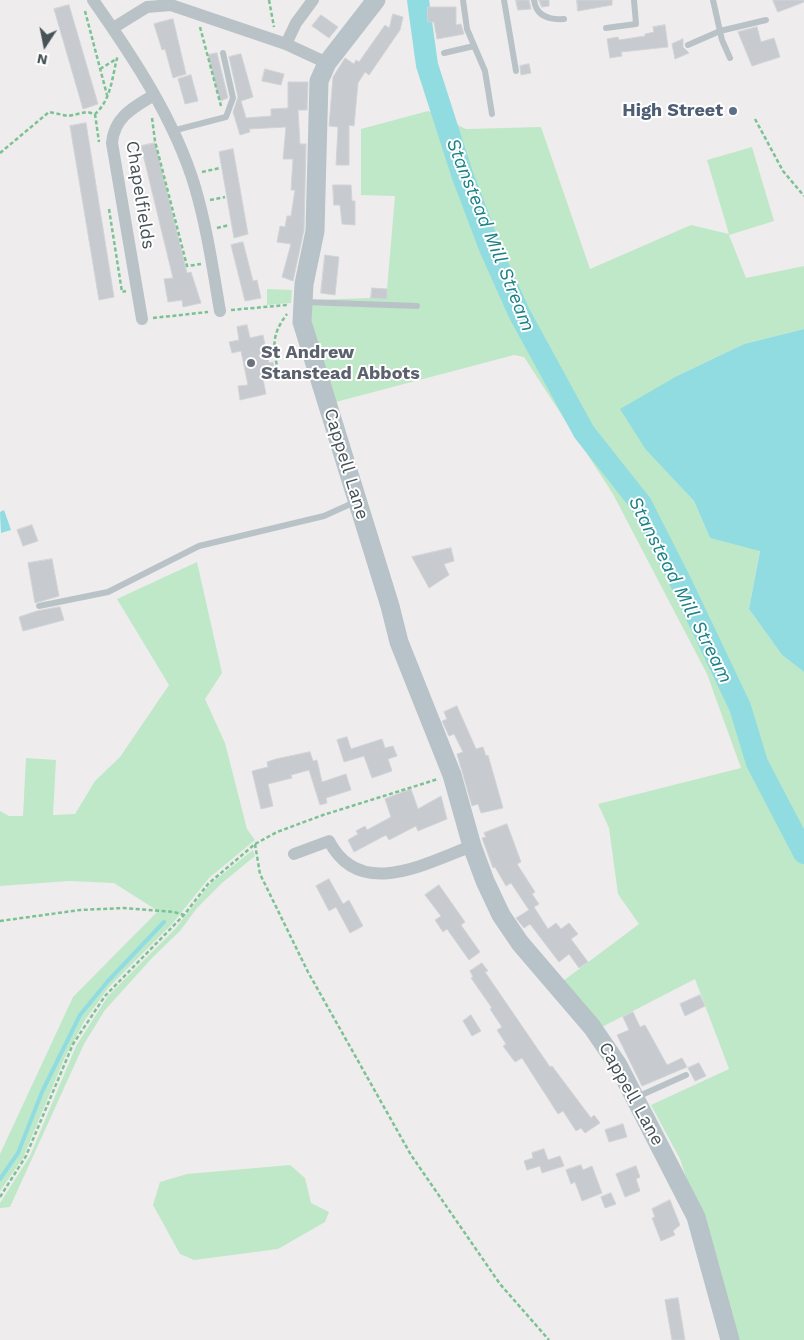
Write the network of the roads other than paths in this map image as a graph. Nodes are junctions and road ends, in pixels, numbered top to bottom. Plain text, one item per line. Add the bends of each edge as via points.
1 (313, 0) edge
2 (376, 0) edge
3 (462, 0) edge
4 (504, 0) edge
5 (534, 0) edge
6 (634, 0) edge
7 (713, 0) edge
8 (89, 4) edge
9 (196, 6) edge
10 (564, 19) dead end
11 (766, 20) dead end
12 (113, 28) junction
13 (606, 28) dead end
14 (720, 31) junction
15 (281, 42) junction
16 (688, 45) dead end
17 (474, 46) junction
18 (223, 52) dead end
19 (444, 53) dead end
20 (730, 58) dead end
21 (327, 63) junction
22 (516, 71) dead end
23 (150, 98) junction
24 (492, 114) dead end
25 (172, 131) junction
26 (302, 305) junction
27 (417, 306) dead end
28 (220, 311) dead end
29 (142, 319) dead end
30 (356, 502) junction
31 (40, 606) dead end
32 (472, 846) junction
33 (294, 854) dead end
34 (686, 1075) dead end
35 (635, 1098) junction
36 (730, 1340) edge

1 - 15 street
2 - 21 street, Cappell Lane
3 - 17 lane
4 - 22 lane
5 - 10 lane via 541,15
6 - 13 lane via 636,24
7 - 14 lane
8 - 12 street
9 - 12 street via 155,5 140,10
9 - 15 street
11 - 14 lane
12 - 23 street
14 - 16 lane
14 - 20 lane
15 - 21 street
17 - 19 lane
17 - 24 lane via 485,71
18 - 25 lane via 233,98 226,116
21 - 26 street, Cappell Lane via 319,82 315,231
23 - 25 street
23 - 29 street, Chapelfields via 120,120 112,142
25 - 28 street via 195,187 210,248
26 - 27 lane via 378,303
26 - 30 street, Cappell Lane via 305,337
30 - 31 lane via 324,516 199,546 108,592
30 - 32 street, Cappell Lane via 399,642 452,775
32 - 33 street via 387,875 370,873 347,864 329,841
32 - 35 street, Cappell Lane via 505,920 520,943 602,1041
34 - 35 lane
35 - 36 street, Cappell Lane via 696,1217

